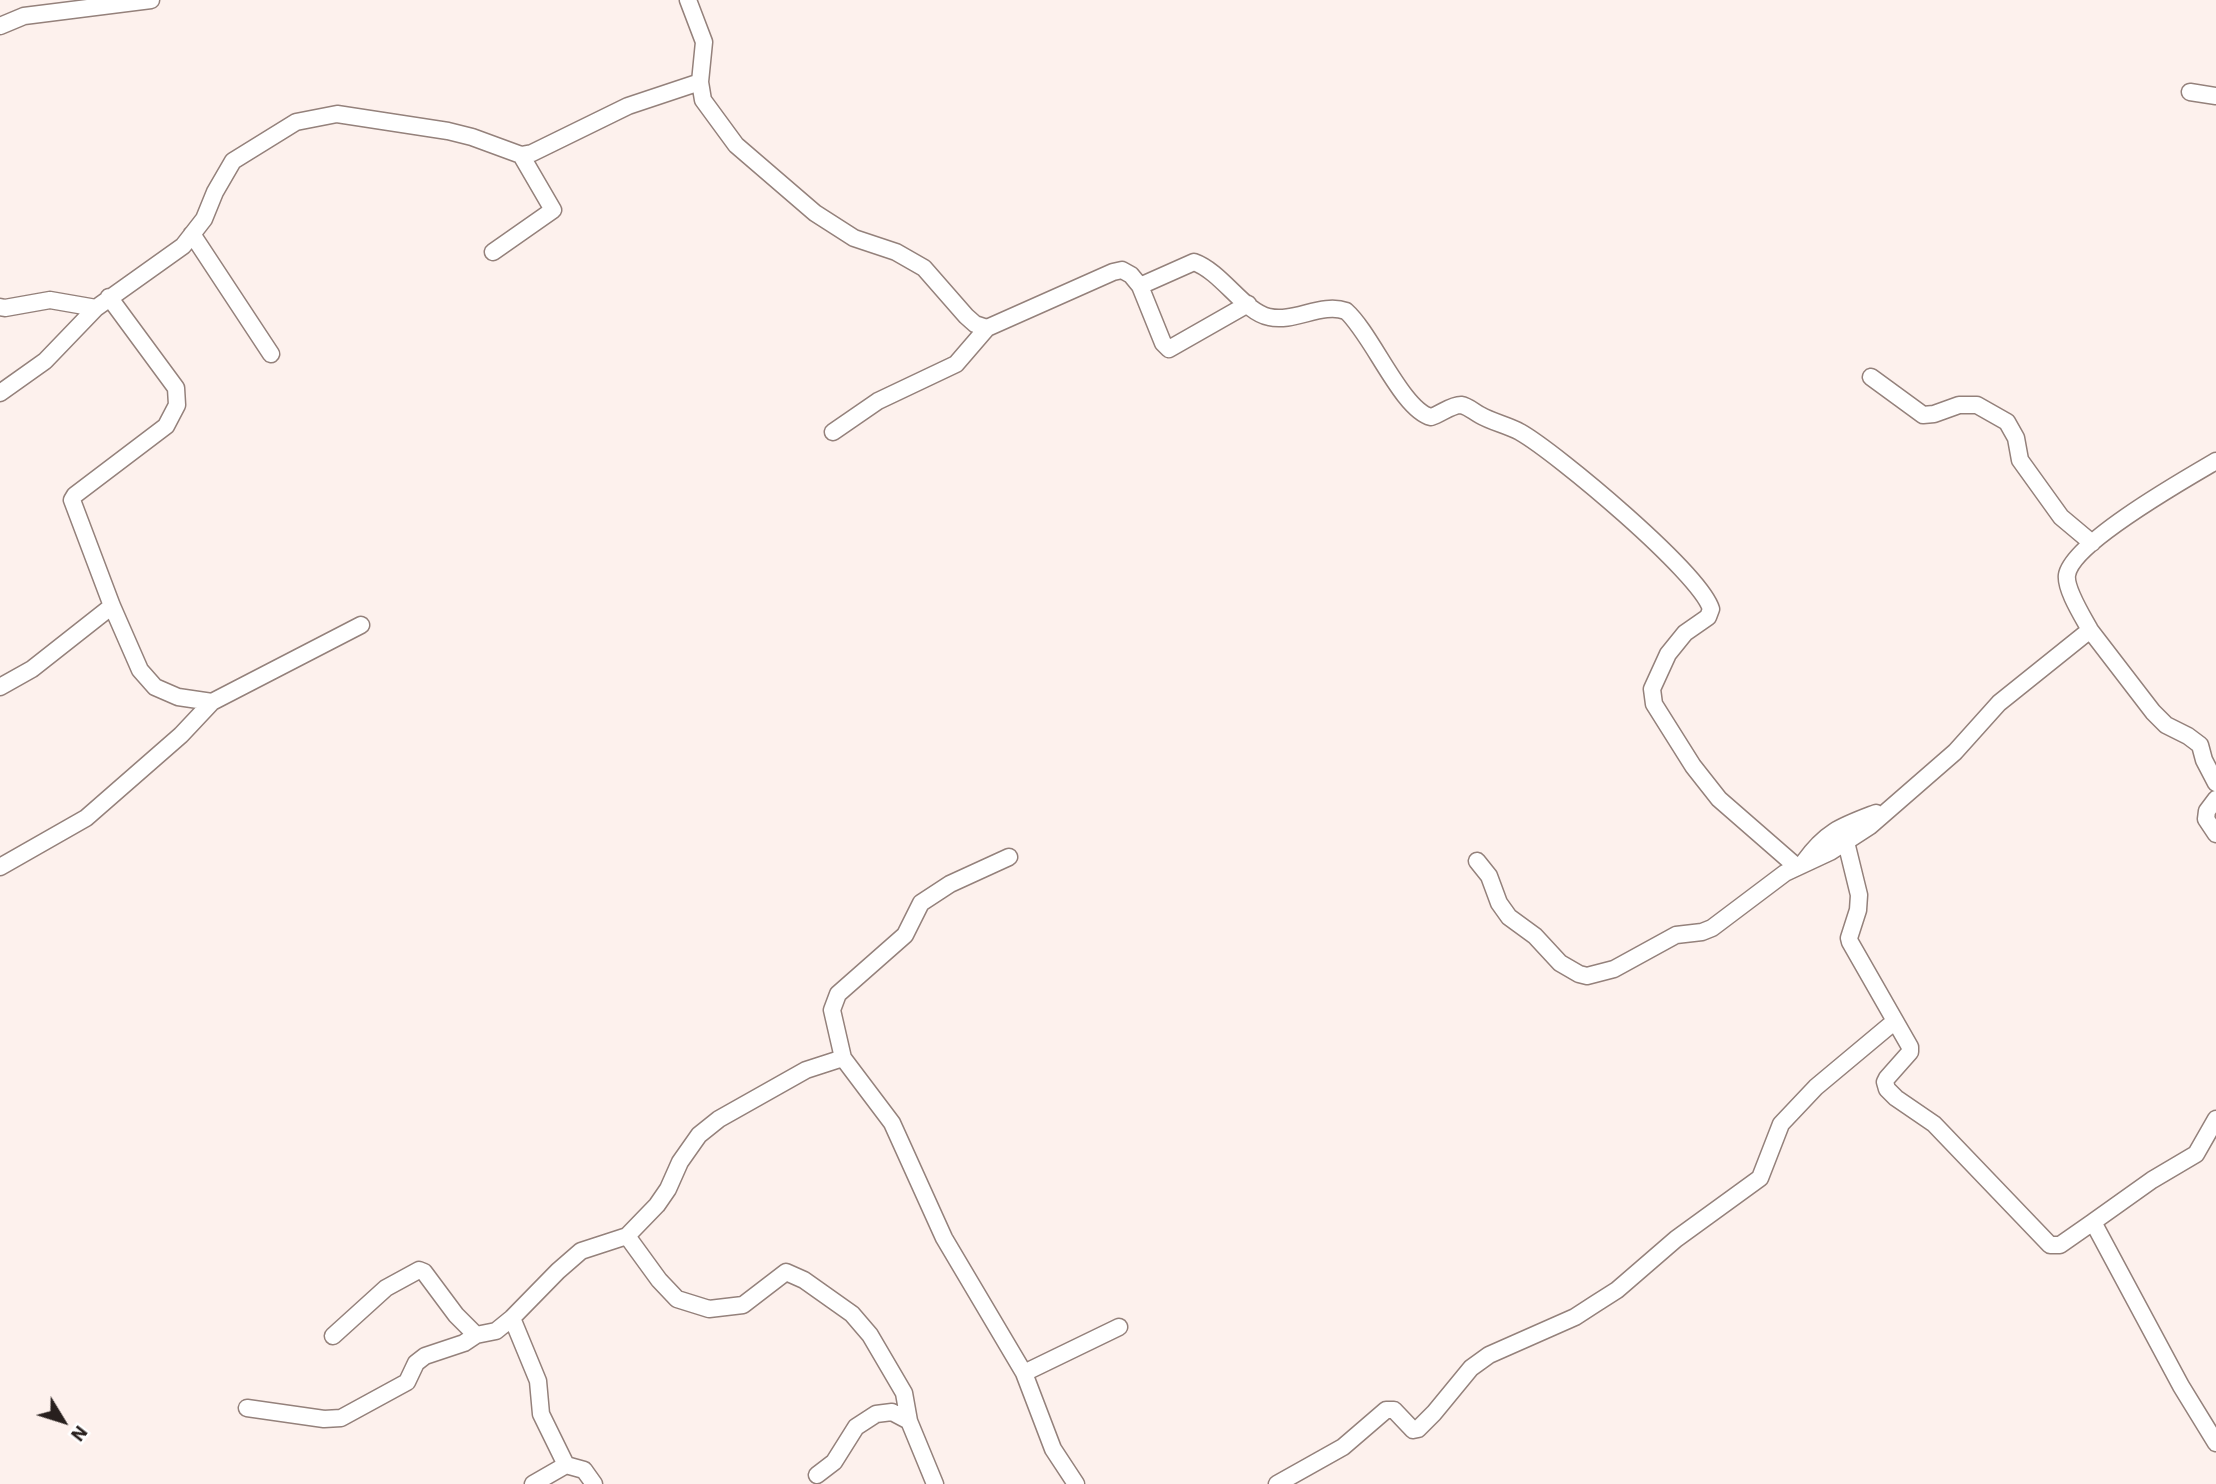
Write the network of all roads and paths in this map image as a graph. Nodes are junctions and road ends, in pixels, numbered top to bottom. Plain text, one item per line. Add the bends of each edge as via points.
1 (152, 0) edge
2 (688, 0) edge
3 (0, 26) edge
4 (700, 82) junction
5 (2190, 92) dead end
6 (2216, 96) edge
7 (521, 155) junction
8 (192, 234) junction
9 (493, 252) dead end
10 (1140, 286) junction
11 (109, 297) junction
12 (1248, 304) junction
13 (0, 307) edge
14 (96, 308) junction
15 (988, 328) junction
16 (271, 354) dead end
17 (1871, 377) dead end
18 (0, 393) edge
19 (833, 432) dead end
20 (2216, 461) edge
21 (2092, 543) junction
22 (112, 606) junction
23 (361, 625) dead end
24 (2090, 629) junction
25 (0, 687) edge
26 (212, 702) junction
27 (2216, 783) edge
28 (2216, 799) edge
29 (1892, 807) junction
30 (2216, 834) edge
31 (1846, 842) junction
32 (1009, 857) dead end
33 (1477, 861) dead end
34 (1800, 866) junction
35 (0, 867) edge
36 (1895, 1020) junction
37 (843, 1058) junction
38 (2216, 1119) edge
39 (2093, 1222) junction
40 (628, 1236) junction
41 (512, 1318) junction
42 (1119, 1327) dead end
43 (476, 1335) junction
44 (333, 1336) dead end
45 (1024, 1373) junction
46 (247, 1408) dead end
47 (909, 1421) junction
48 (2216, 1443) edge
49 (566, 1465) junction
50 (817, 1475) dead end
51 (533, 1484) edge
52 (594, 1484) edge
53 (935, 1484) edge
54 (1076, 1484) edge
55 (1277, 1484) edge

1 - 3 street via 24,16
2 - 4 street via 704,42
4 - 7 street via 628,106
4 - 15 street via 703,100 736,145 765,171 815,213 855,238 896,252 924,268 966,316
5 - 6 street
7 - 8 street via 472,136 337,114 296,122 233,161
7 - 9 street via 553,210
8 - 11 street via 183,246
8 - 16 street
10 - 12 street via 1194,262 1213,272
10 - 12 street via 1163,343 1170,349
10 - 15 street via 1132,275 1113,272
11 - 14 street
11 - 22 street via 176,388 177,405 166,426 72,500
12 - 34 street via 1268,317 1346,311 1416,410 1431,417 1466,406 1518,430 1611,503 1687,573 1711,609 1668,654 1652,689 1654,704 1719,799
13 - 14 street via 50,300
14 - 18 street via 45,361
15 - 19 street via 956,364 878,401
17 - 21 street via 1923,415 1977,405 2007,422 2020,460 2061,517
20 - 21 street via 2155,497
21 - 24 street via 2067,575 2076,606
22 - 25 street via 32,669
22 - 26 street via 140,670 155,687 178,697
23 - 26 street
24 - 27 street via 2153,712 2200,745
24 - 29 street via 1999,703 1955,752
26 - 35 street via 86,818
28 - 30 street via 2206,815
29 - 31 street
29 - 34 street via 1830,833
31 - 34 street
31 - 36 street via 1859,895 1849,939
32 - 37 street via 921,903 901,939 838,994 832,1010
33 - 34 street via 1509,918 1535,936 1560,963 1587,976 1614,969 1676,935 1712,928
36 - 39 street via 1910,1052 1885,1082 1887,1089 1909,1110 1934,1124 2050,1245 2060,1245
36 - 55 street via 1816,1087 1781,1124 1760,1178 1676,1239 1617,1290 1575,1317 1489,1355 1471,1368 1418,1429 1413,1430 1394,1410 1386,1410 1343,1447
37 - 40 street via 806,1070 699,1135 657,1205
37 - 45 street via 892,1123 944,1238
38 - 39 street via 2196,1154
39 - 48 street
40 - 41 street via 581,1251
40 - 47 street via 677,1298 709,1309 743,1305 786,1272 804,1280 852,1314 870,1335 904,1393
41 - 43 street via 496,1331
41 - 49 street via 538,1381 541,1415
42 - 45 street
43 - 44 street via 419,1270 386,1288
43 - 46 street via 425,1356 412,1368 407,1382 341,1418
45 - 54 street via 1053,1449
47 - 50 street via 892,1412 876,1415 856,1427 834,1462
47 - 53 street
49 - 51 street
49 - 52 street via 584,1470

